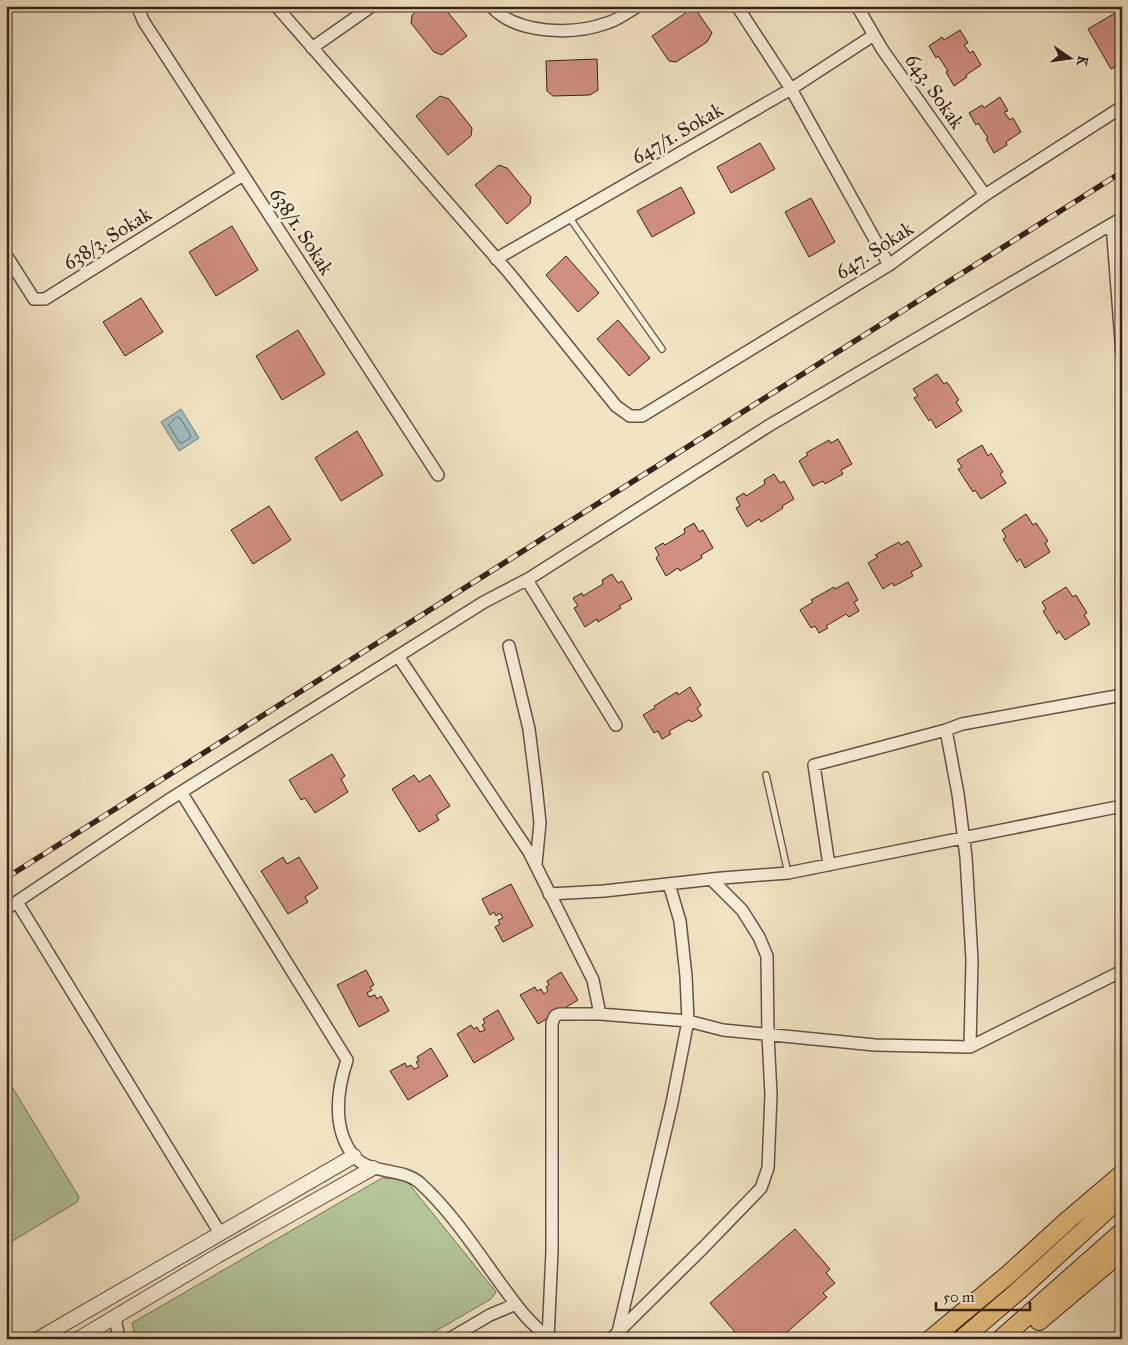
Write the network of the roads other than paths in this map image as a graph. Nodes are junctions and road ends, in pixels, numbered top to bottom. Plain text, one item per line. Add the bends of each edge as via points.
1 (137, 6) edge
2 (276, 6) edge
3 (372, 6) edge
4 (491, 6) edge
5 (638, 6) edge
6 (737, 6) edge
7 (857, 6) edge
8 (874, 35) junction
9 (312, 48) junction
10 (790, 89) junction
11 (1122, 107) edge
12 (243, 174) junction
13 (985, 195) junction
14 (569, 217) junction
15 (1117, 221) edge
16 (6, 255) edge
17 (496, 258) junction
18 (889, 265) junction
19 (662, 349) dead end
20 (1122, 354) edge
21 (438, 475) dead end
22 (526, 580) junction
23 (509, 646) dead end
24 (398, 656) junction
25 (1122, 695) edge
26 (616, 725) dead end
27 (946, 730) junction
28 (766, 775) dead end
29 (181, 792) junction
30 (1122, 806) edge
31 (963, 838) junction
32 (535, 865) junction
33 (830, 865) junction
34 (788, 873) junction
35 (711, 879) junction
36 (669, 884) junction
37 (550, 894) junction
38 (17, 902) junction
39 (6, 909) edge
40 (1122, 971) edge
41 (600, 1014) junction
42 (688, 1021) junction
43 (768, 1035) junction
44 (970, 1046) junction
45 (354, 1156) junction
46 (373, 1168) junction
47 (1122, 1174) edge
48 (1122, 1196) edge
49 (1122, 1232) edge
50 (220, 1233) junction
51 (1122, 1251) edge
52 (516, 1304) junction
53 (114, 1317) junction
54 (615, 1335) edge
55 (38, 1339) edge
56 (78, 1339) edge
57 (119, 1339) edge
58 (449, 1339) edge
59 (548, 1339) edge
60 (931, 1339) edge
61 (962, 1339) edge
62 (1001, 1339) edge
63 (1018, 1339) edge

1 - 12 street, 638/1. Sokak via 144,22
2 - 9 street
3 - 9 street
4 - 5 street via 514,23 568,32 608,23
6 - 10 street
7 - 8 street, 643. Sokak
8 - 10 street, 647/1. Sokak
8 - 13 street, 643. Sokak
9 - 17 street
10 - 14 street, 647/1. Sokak
10 - 18 street
11 - 13 street, 647. Sokak
12 - 16 street, 638/3. Sokak via 45,300 34,299
12 - 21 street, 638/1. Sokak
13 - 18 street, 647. Sokak
14 - 17 street, 647/1. Sokak
14 - 19 lane
15 - 20 street
15 - 22 street via 770,425
17 - 18 street, 647. Sokak via 616,406 630,416 642,416
22 - 24 street via 484,602
22 - 26 street
23 - 32 street via 529,729 536,785 540,824
24 - 29 street
24 - 32 street
25 - 27 street via 962,724
27 - 31 street
27 - 33 street via 814,765
28 - 34 lane
29 - 38 street
29 - 45 street via 347,1060 340,1080 338,1108 343,1137
30 - 31 street
31 - 33 street
31 - 44 street via 972,960
32 - 37 street
33 - 34 street
34 - 35 street
35 - 36 street
35 - 43 street via 742,910 767,956
36 - 37 street
36 - 42 street via 680,921
37 - 41 street via 593,980
38 - 39 street
38 - 50 street
40 - 44 street
41 - 42 street
41 - 59 street via 559,1014 552,1023 552,1251
42 - 43 street via 723,1030
42 - 54 street via 670,1112
43 - 44 street via 874,1046
43 - 54 street via 771,1133 768,1168 760,1188
45 - 46 street
45 - 50 street
46 - 52 street via 397,1172 420,1182 458,1224
46 - 53 street
47 - 60 highway
48 - 61 highway
49 - 62 highway
50 - 55 street
51 - 63 highway
52 - 58 street
52 - 59 street
53 - 56 street
53 - 57 street

